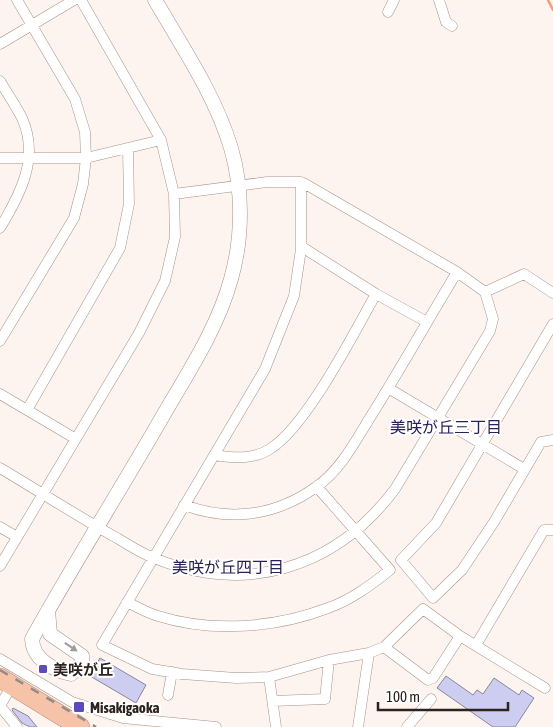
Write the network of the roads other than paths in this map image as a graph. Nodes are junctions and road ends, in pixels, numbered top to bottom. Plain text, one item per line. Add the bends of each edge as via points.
1 (17, 0) edge
2 (74, 0) edge
3 (80, 0) edge
4 (155, 0) edge
5 (394, 0) edge
6 (439, 0) edge
7 (388, 12) dead end
8 (31, 24) junction
9 (452, 26) dead end
10 (0, 44) edge
11 (0, 81) edge
12 (161, 140) junction
13 (128, 148) junction
14 (0, 158) edge
15 (86, 158) junction
16 (29, 159) junction
17 (301, 182) junction
18 (238, 186) junction
19 (174, 194) junction
20 (0, 228) edge
21 (302, 247) junction
22 (456, 272) junction
23 (485, 292) junction
24 (553, 293) edge
25 (376, 294) junction
26 (427, 322) junction
27 (553, 324) edge
28 (0, 342) edge
29 (388, 388) junction
30 (0, 394) edge
31 (27, 410) junction
32 (439, 419) junction
33 (76, 439) junction
34 (553, 440) edge
35 (481, 444) junction
36 (214, 455) junction
37 (0, 468) edge
38 (524, 469) junction
39 (317, 487) junction
40 (43, 494) junction
41 (184, 505) junction
42 (0, 527) edge
43 (99, 528) junction
44 (553, 530) edge
45 (356, 531) junction
46 (17, 537) junction
47 (153, 558) junction
48 (0, 566) edge
49 (127, 602) junction
50 (48, 610) junction
51 (460, 636) junction
52 (476, 645) junction
53 (384, 646) junction
54 (369, 653) junction
55 (0, 659) edge
56 (329, 660) junction
57 (172, 672) junction
58 (269, 677) junction
59 (6, 682) edge
60 (545, 688) dead end
61 (168, 695) dead end
62 (431, 699) dead end
63 (273, 701) junction
64 (17, 727) edge
65 (80, 727) edge
66 (216, 727) edge
67 (276, 727) edge
68 (358, 727) edge
69 (407, 727) edge

1 - 8 street
2 - 8 street
3 - 12 street
4 - 18 street via 218,110 231,149
5 - 7 street
6 - 9 street via 446,22
8 - 10 street
8 - 15 street via 75,98 85,132
11 - 16 street via 22,119 29,144
12 - 13 street
12 - 19 street
13 - 15 street
13 - 31 street via 129,204 120,248
14 - 16 street
15 - 16 street
15 - 28 street via 74,218
16 - 20 street via 23,188
17 - 18 street
17 - 21 street
17 - 22 street
18 - 19 street
18 - 43 street via 238,238 232,278 222,308
19 - 33 street via 175,237 165,281 139,333
21 - 25 street
21 - 36 street via 294,296 266,370
22 - 23 street
22 - 26 street
23 - 24 street via 524,274
23 - 32 street via 494,319
25 - 26 street
25 - 36 street via 315,398 286,437 268,450 240,459
26 - 29 street
27 - 35 street
29 - 32 street
29 - 39 street via 345,458
30 - 31 street
31 - 33 street
32 - 35 street
32 - 45 street via 382,507
33 - 40 street
34 - 38 street via 541,442
35 - 38 street
35 - 38 street via 436,523 401,560 433,598 462,570
36 - 41 street
37 - 40 street
39 - 41 street via 277,509 242,515 204,513
39 - 45 street
40 - 43 street
40 - 46 street
41 - 47 street
42 - 46 street
43 - 47 street
43 - 50 street
44 - 52 street via 544,530
45 - 47 street via 318,555 263,574 214,575
45 - 49 street via 390,570 362,592 329,608 262,624 192,625 157,616
46 - 48 street
47 - 49 street
49 - 57 street via 102,645 152,669
50 -> 50 street via 50,634 82,656 82,664 71,674 61,672 42,660 32,647 32,639
51 - 52 street
51 - 53 street via 423,609
51 - 53 street via 433,678 428,680
52 - 60 street
53 - 54 street
54 - 56 street
54 - 68 street
55 - 66 street via 72,702 123,718
56 - 58 street
56 - 63 street via 325,699
57 - 58 street via 211,678
57 - 61 street
58 - 63 street
59 - 64 street via 0,706
59 - 65 highway
62 - 69 street
63 - 67 street

